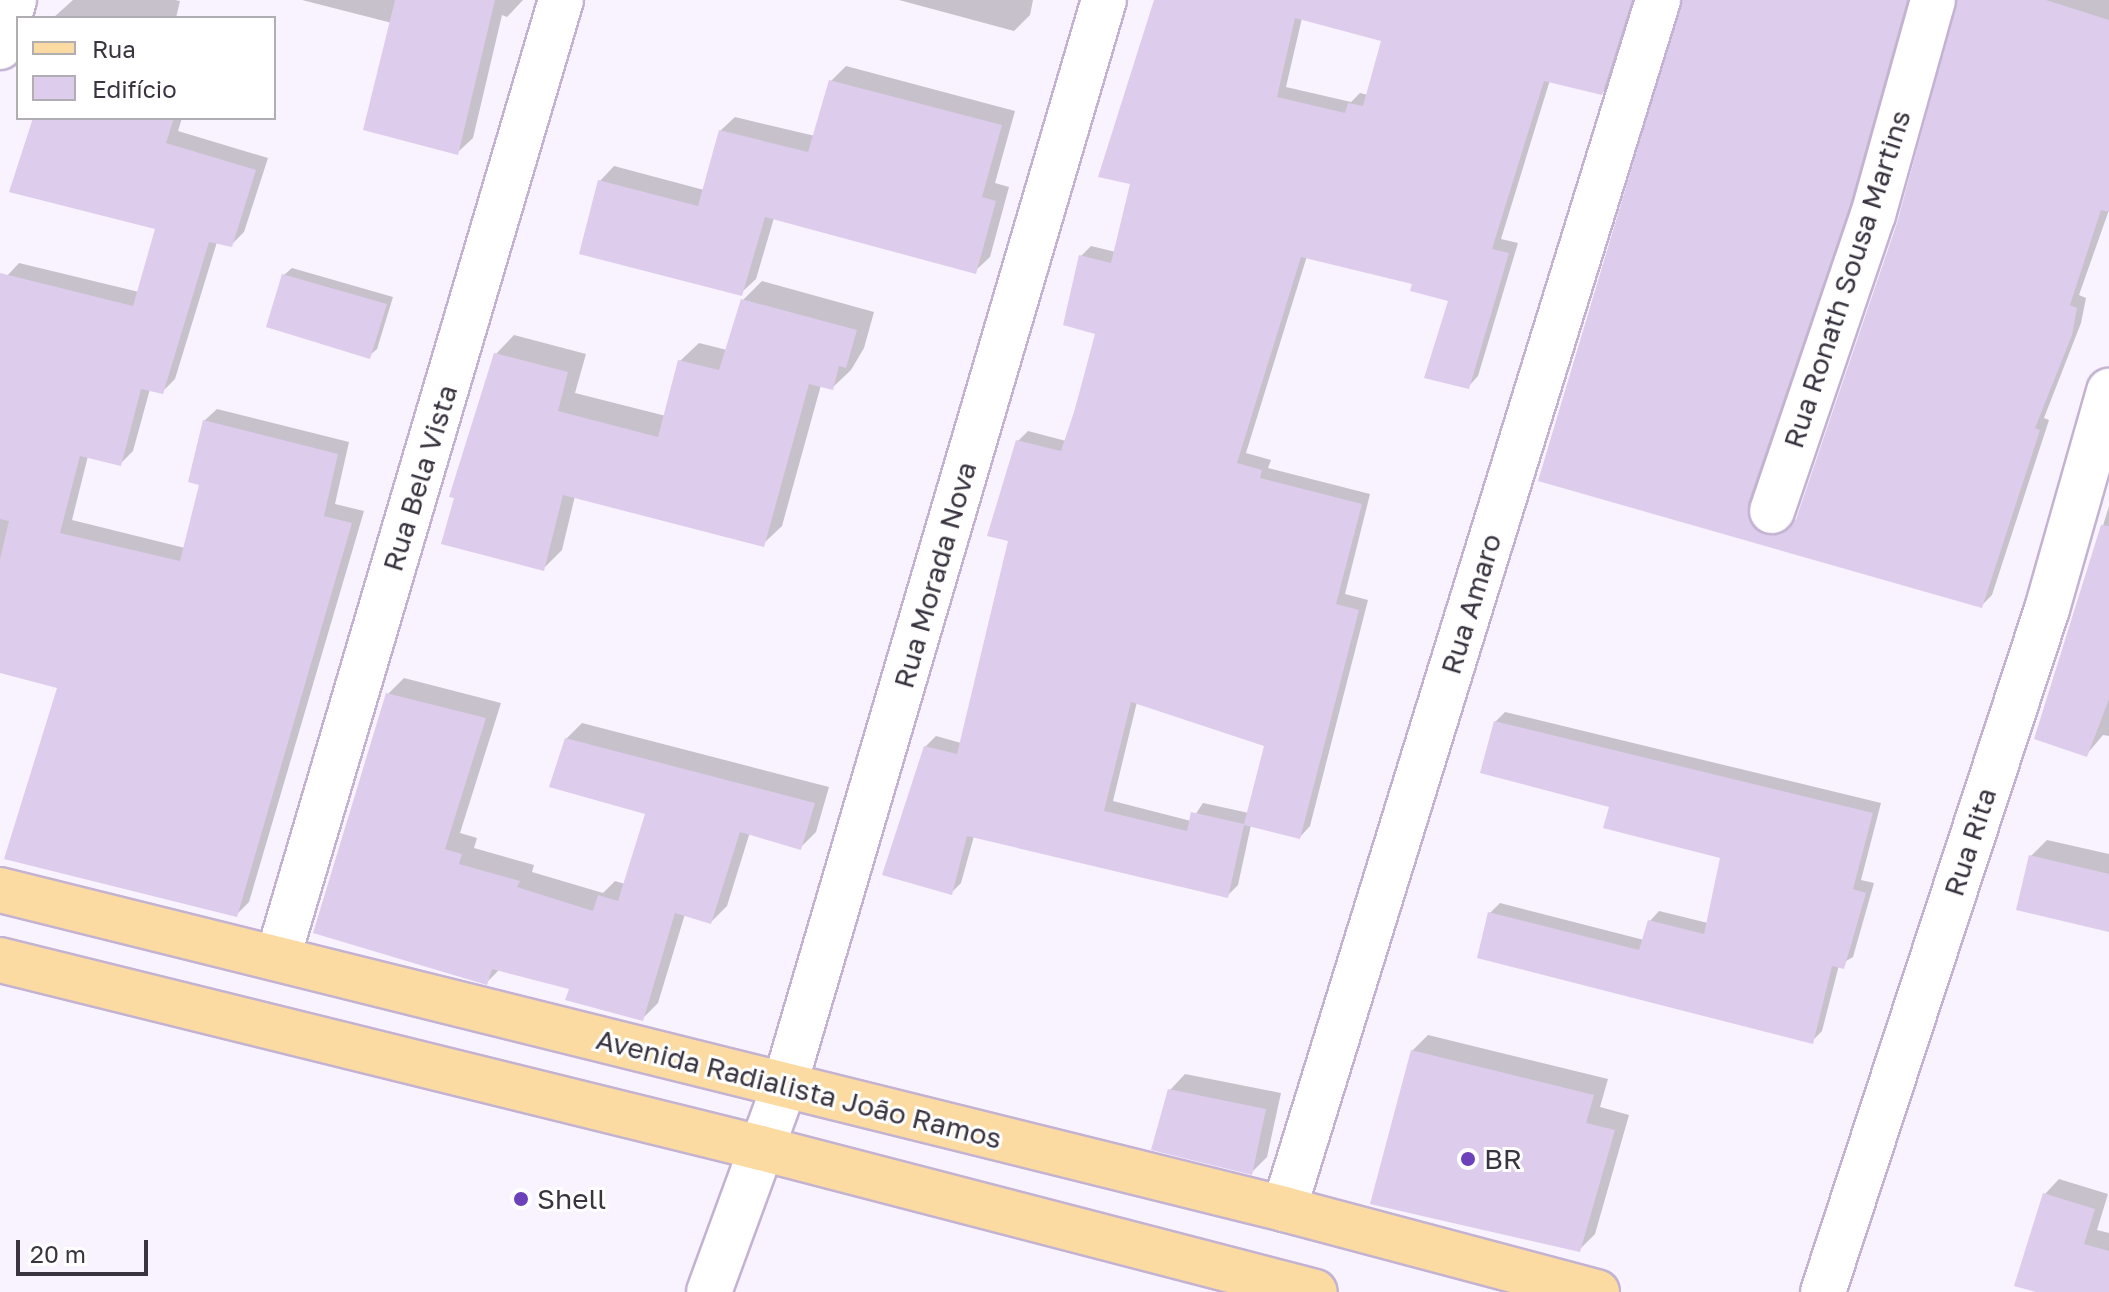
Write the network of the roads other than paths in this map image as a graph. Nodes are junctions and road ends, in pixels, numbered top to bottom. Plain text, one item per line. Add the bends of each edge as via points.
1 (14, 0) edge
2 (561, 0) edge
3 (1104, 0) edge
4 (1658, 0) edge
5 (1933, 0) edge
6 (0, 47) edge
7 (2109, 391) edge
8 (1772, 511) dead end
9 (0, 890) edge
10 (278, 957) junction
11 (0, 960) edge
12 (784, 1087) junction
13 (761, 1148) junction
14 (1284, 1209) junction
15 (709, 1292) edge
16 (1315, 1292) edge
17 (1597, 1292) edge
18 (1823, 1292) edge

1 - 6 street
2 - 10 street, Rua Bela Vista
3 - 12 street, Rua Morada Nova
4 - 14 street, Rua Amaro
5 - 8 street, Rua Ronath Sousa Martins via 1873,215
7 - 18 street, Rua Rita via 2047,609
9 - 10 main road, Avenida Radialista João Ramos
10 - 12 main road, Avenida Radialista João Ramos
11 - 13 main road
12 - 13 street, Rua Morada Nova
12 - 14 main road, Avenida Radialista João Ramos
13 - 15 street, Rua Morada Nova
13 - 16 main road
14 - 17 main road, Avenida Radialista João Ramos

